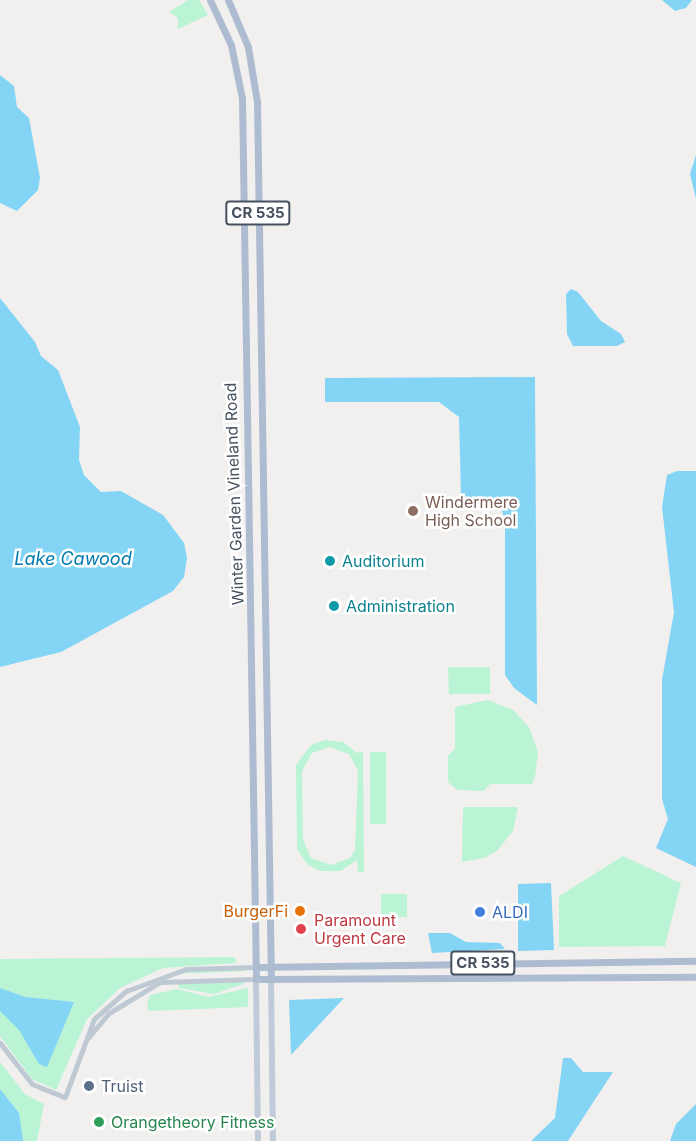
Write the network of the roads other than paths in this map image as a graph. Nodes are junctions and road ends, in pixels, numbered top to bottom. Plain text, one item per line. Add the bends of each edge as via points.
1 (210, 0) edge
2 (228, 0) edge
3 (246, 431) junction
4 (260, 431) junction
5 (696, 961) edge
6 (256, 967) junction
7 (270, 967) junction
8 (696, 977) edge
9 (256, 979) junction
10 (271, 979) junction
11 (0, 1043) edge
12 (81, 1046) junction
13 (258, 1141) edge
14 (273, 1141) edge

1 - 3 main road, Winter Garden Vineland Road / CR 535 via 231,45 242,98
2 - 4 main road, Winter Garden Vineland Road / CR 535 via 248,47 257,92
3 - 4 main road
3 - 6 main road, Winter Garden Vineland Road / CR 535
4 - 7 main road, Winter Garden Vineland Road / CR 535
5 - 7 main road, CR 535
6 - 7 main road
6 - 9 main road, Winter Garden Vineland Road / CR 535
6 - 12 street via 186,969 153,978 108,1004 94,1019
7 - 10 main road, Winter Garden Vineland Road
8 - 10 main road, CR 535
9 - 10 main road, CR 535
9 - 12 street via 160,982 109,1013
9 - 13 main road
10 - 14 main road
11 - 12 street via 32,1084 64,1097

